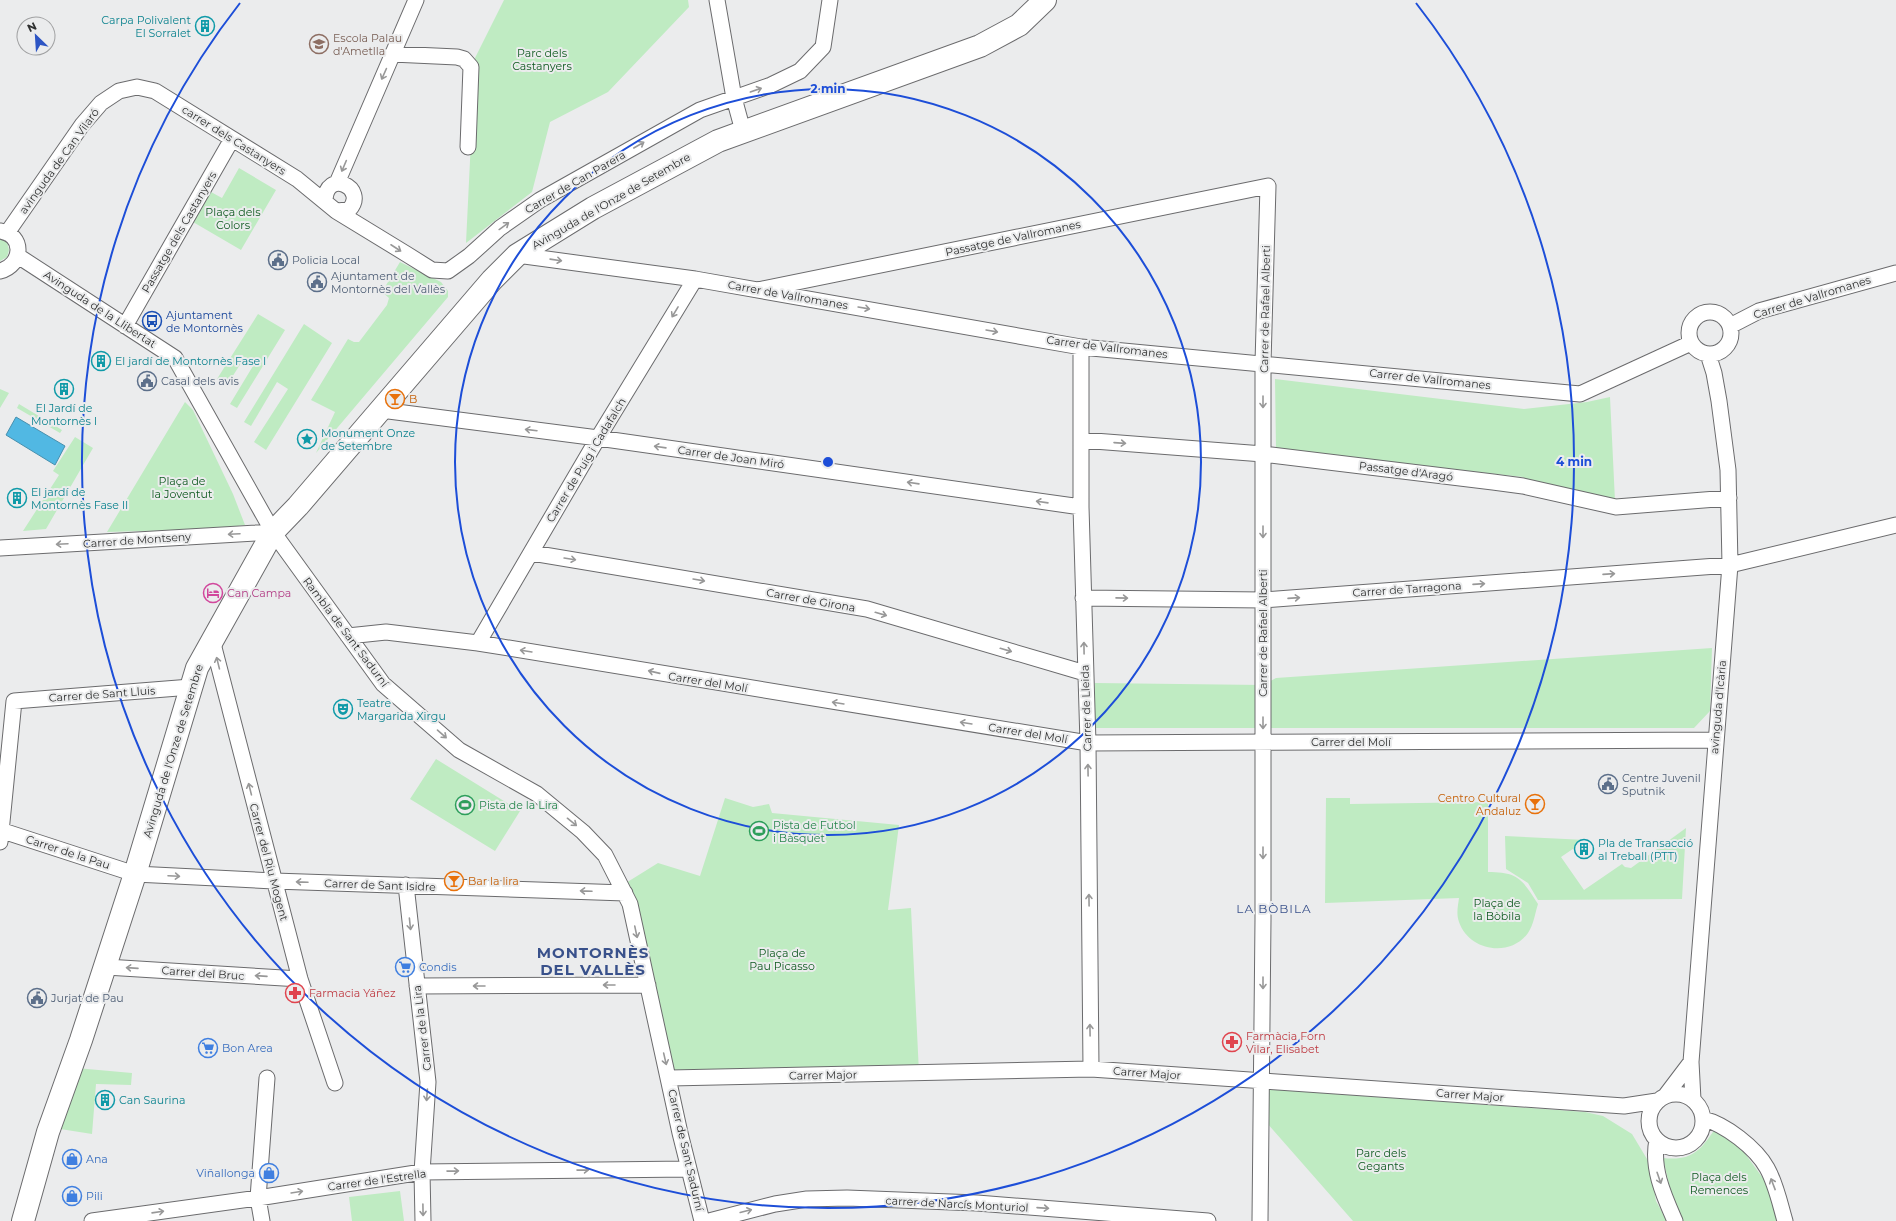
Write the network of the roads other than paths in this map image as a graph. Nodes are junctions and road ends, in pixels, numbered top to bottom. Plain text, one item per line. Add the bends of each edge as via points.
1 (416, 0) edge
2 (717, 0) edge
3 (830, 0) edge
4 (1045, 0) edge
5 (392, 54) junction
6 (137, 87) joint
7 (734, 98) junction
8 (743, 131) junction
9 (232, 139) junction
10 (468, 148) dead end
11 (297, 179) junction
12 (334, 184) junction
13 (1268, 186) joint
14 (330, 207) junction
15 (363, 227) joint
16 (4, 232) edge
17 (517, 255) junction
18 (18, 256) junction
19 (0, 271) edge
20 (1896, 273) edge
21 (695, 279) junction
22 (758, 290) junction
23 (125, 326) junction
24 (1730, 326) junction
25 (1691, 343) junction
26 (1081, 347) junction
27 (1708, 354) junction
28 (1263, 363) junction
29 (381, 410) junction
30 (598, 438) junction
31 (1081, 440) junction
32 (1263, 454) junction
33 (1729, 498) junction
34 (1081, 507) junction
35 (1896, 525) edge
36 (273, 532) junction
37 (0, 548) edge
38 (532, 553) junction
39 (1730, 565) junction
40 (1083, 598) junction
41 (1263, 600) junction
42 (348, 636) junction
43 (212, 640) junction
44 (478, 643) junction
45 (1085, 673) junction
46 (191, 687) junction
47 (1716, 740) junction
48 (1263, 742) junction
49 (1088, 743) junction
50 (0, 834) edge
51 (135, 874) junction
52 (274, 881) junction
53 (406, 886) junction
54 (624, 893) junction
55 (106, 967) junction
56 (300, 979) junction
57 (648, 985) junction
58 (417, 986) junction
59 (1691, 1062) junction
60 (1091, 1069) junction
61 (267, 1078) dead end
62 (670, 1078) junction
63 (1262, 1081) junction
64 (334, 1083) dead end
65 (1662, 1098) junction
66 (1693, 1100) junction
67 (1624, 1106) junction
68 (1702, 1119) junction
69 (1649, 1126) junction
70 (1657, 1140) junction
71 (689, 1169) junction
72 (422, 1172) junction
73 (258, 1198) junction
74 (121, 1219) edge
75 (23, 1221) edge
76 (92, 1221) edge
77 (262, 1221) edge
78 (423, 1221) edge
79 (702, 1221) edge
80 (708, 1221) edge
81 (1208, 1221) edge
82 (1260, 1221) edge
83 (1675, 1221) edge
84 (1785, 1221) edge

1 - 5 street
2 - 7 street
7 -> 3 street, Carrer de Can Parera via 800,71 823,47
4 - 8 street, Avinguda de l'Onze de Setembre via 1019,25 988,42
5 - 10 street via 457,57 464,59 471,67
5 -> 12 street
6 - 9 street, carrer dels Castanyers via 154,91
6 - 16 street, avinguda de Can Vilaró via 119,91 101,103
7 - 8 street
15 -> 7 street, Carrer de Can Parera via 432,270 448,271 500,228 540,200 700,110
8 - 17 street, Avinguda de l'Onze de Setembre via 718,141 594,208
9 - 11 street, carrer dels Castanyers
9 - 23 street, Passatge dels Castanyers
11 - 12 street
11 - 14 street, carrer dels Castanyers
12 - 14 street via 325,193
12 - 14 street via 345,184 352,191 354,205 349,210
13 - 22 street, Passatge de Vallromanes
13 - 28 street, Carrer de Rafael Alberti
14 - 15 street, carrer dels Castanyers
16 - 18 street via 17,243
17 -> 21 street, Carrer de Vallromanes
17 - 29 street, Avinguda de l'Onze de Setembre via 492,280
18 - 19 street via 8,269
18 - 23 street, Avinguda de la Llibertat
20 - 24 street, Carrer de Vallromanes via 1759,311
21 - 22 street, Carrer de Vallromanes
21 -> 30 street, Carrer de Puig i Cadafalch
22 -> 26 street, Carrer de Vallromanes
23 - 36 street, Avinguda de la Llibertat via 175,358
24 - 25 street via 1722,315 1708,311 1701,313 1691,322
24 - 27 street via 1730,340 1726,346
25 - 27 street via 1701,352
25 - 28 street, Carrer de Vallromanes via 1580,394
26 - 28 street, Carrer de Vallromanes
26 - 31 street, Carrer de Lleida
27 - 33 street, avinguda d'Icària via 1719,401
28 -> 32 street, Carrer de Rafael Alberti
30 -> 29 street, Carrer de Joan Miró
29 - 36 street, Avinguda de l'Onze de Setembre
34 -> 30 street, Carrer de Joan Miró
30 - 38 street, Carrer de Puig i Cadafalch
31 -> 32 street, Passatge d'Aragó
31 - 34 street, Carrer de Lleida
32 - 33 street, Passatge d'Aragó via 1523,486 1616,507
32 -> 41 street, Carrer de Rafael Alberti
33 - 39 street, avinguda d'Icària
34 - 40 street, Carrer de Lleida
35 - 39 street, Carrer de Tarragona
36 -> 37 street, Carrer de Montseny
36 - 42 street, Rambla de Sant Sadurní
36 - 43 street, Avinguda de l'Onze de Setembre
38 - 44 street, Carrer de Puig i Cadafalch
38 -> 45 street, Carrer de Girona via 867,609
41 -> 39 street, Carrer de Tarragona
39 - 47 street, avinguda d'Icària
40 -> 41 street, Carrer de Tarragona
45 -> 40 street, Carrer de Lleida
41 -> 48 street, Carrer de Rafael Alberti
42 - 44 street, Carrer del Molí via 386,632
42 -> 54 street, Rambla de Sant Sadurní via 383,684 459,750 537,794 584,832 605,855
43 - 46 street, Avinguda de l'Onze de Setembre via 197,668
52 -> 43 street, Carrer del Riu Mogent
49 -> 44 street, Carrer del Molí
45 - 49 street, Carrer de Lleida
46 - 50 street, Carrer de Sant Lluis via 14,701
46 - 51 street, Avinguda de l'Onze de Setembre
47 - 48 street, Carrer del Molí
47 - 59 street, avinguda d'Icària
48 - 49 street, Carrer del Molí
48 -> 63 street, Carrer de Rafael Alberti
60 -> 49 street, Carrer de Lleida
50 - 51 street, Carrer de la Pau
51 -> 52 street, Carrer de Sant Isidre
51 - 55 street, Avinguda de l'Onze de Setembre
53 -> 52 street, Carrer de Sant Isidre
52 - 56 street, Carrer del Riu Mogent
54 -> 53 street, Carrer de Sant Isidre
53 -> 58 street, Carrer de la Lira
54 -> 57 street, Rambla de Sant Sadurní via 630,904
56 -> 55 street, Carrer del Bruc
55 - 75 street, Avinguda de l'Onze de Setembre via 48,1132
56 - 64 street, Carrer del Riu Mogent
57 -> 58 street
57 -> 62 street, Rambla de Sant Sadurní
58 -> 72 street, Carrer de la Lira via 428,1082
59 - 65 street
59 - 66 street, avinguda d'Icària
60 - 62 street, Carrer Major
60 - 63 street, Carrer Major
61 - 73 street
62 - 71 street, Carrer de Sant Sadurní
63 - 67 street, Carrer Major
63 - 82 street, Carrer de Rafael Alberti
65 - 66 street via 1681,1094
65 - 67 street, Carrer Major
65 - 69 street via 1649,1115
66 - 68 street
67 - 69 street
68 - 70 street via 1699,1134 1687,1145 1668,1147
84 -> 68 street via 1767,1168 1731,1131
69 - 70 street
70 -> 83 street via 1654,1160
72 -> 71 street, Carrer de l'Estrella
71 - 79 street, Carrer de Sant Sadurní
73 -> 72 street, Carrer de l'Estrella
72 -> 78 street, Carrer de la Lira
74 -> 73 street, Carrer de l'Estrella
73 - 77 street
74 - 76 street, Carrer de l'Estrella
80 -> 81 street, carrer de Narcís Monturiol via 775,1204 847,1198 977,1203

